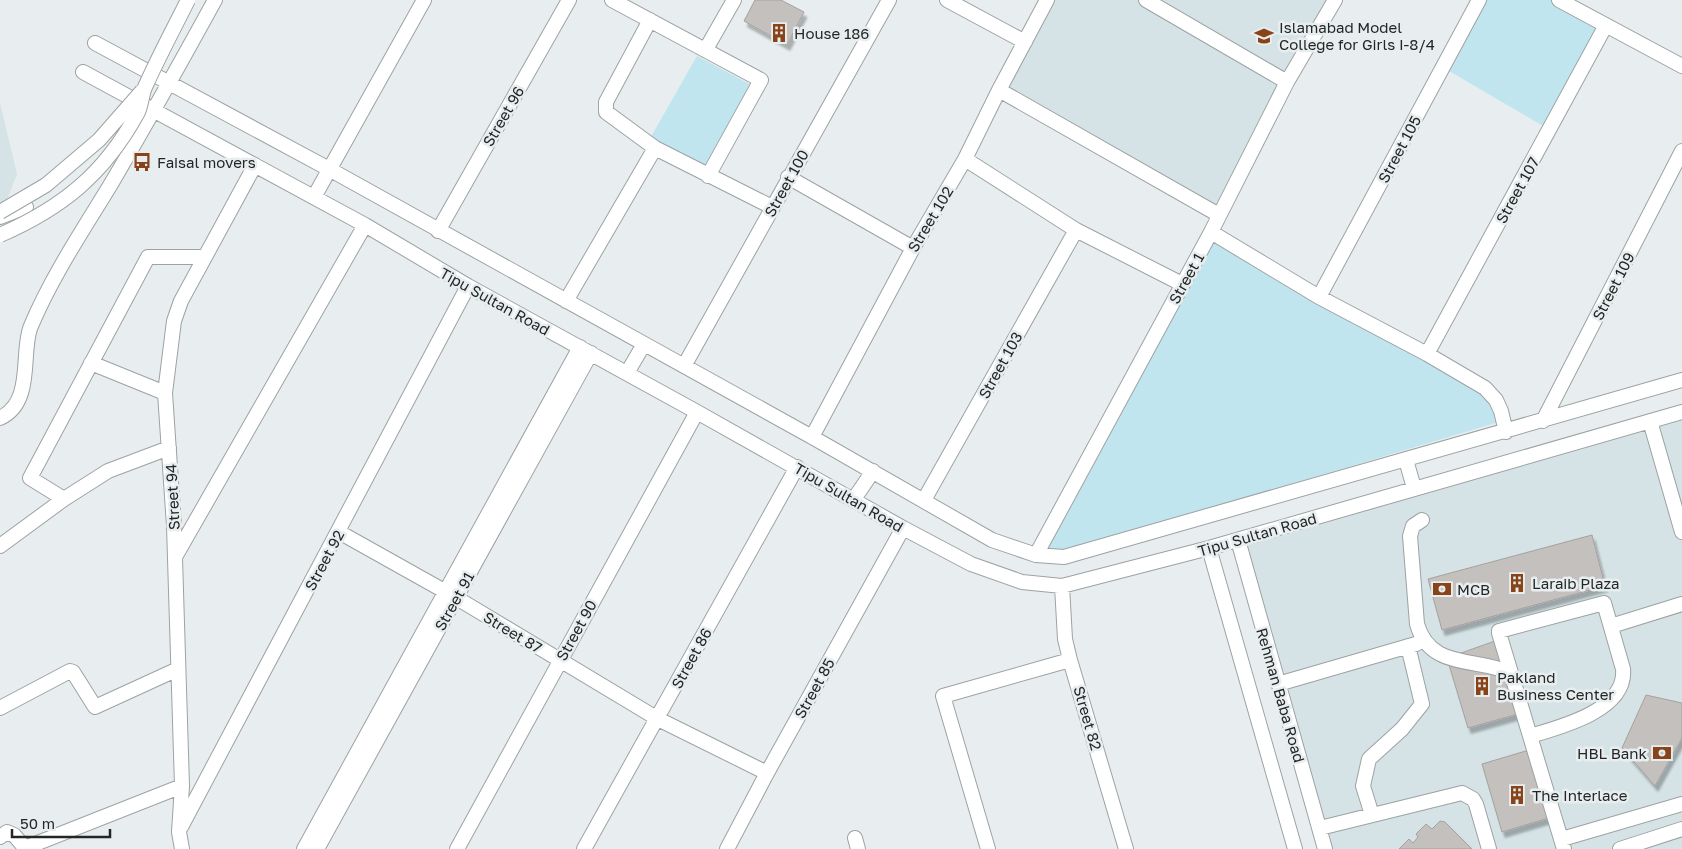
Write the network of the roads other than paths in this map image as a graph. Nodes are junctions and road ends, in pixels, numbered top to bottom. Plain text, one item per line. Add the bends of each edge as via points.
1 (188, 0) edge
2 (215, 0) edge
3 (424, 0) edge
4 (569, 0) edge
5 (612, 0) edge
6 (734, 0) edge
7 (889, 0) edge
8 (947, 0) edge
9 (1047, 0) edge
10 (1146, 0) edge
11 (1335, 0) edge
12 (1479, 0) edge
13 (1560, 0) edge
14 (650, 20) junction
15 (1606, 25) junction
16 (1025, 42) junction
17 (95, 43) dead end
18 (706, 49) junction
19 (1682, 66) edge
20 (83, 72) dead end
21 (170, 82) junction
22 (1286, 82) junction
23 (144, 88) junction
24 (998, 90) junction
25 (154, 111) junction
26 (655, 148) junction
27 (1682, 151) edge
28 (965, 159) junction
29 (255, 165) junction
30 (329, 170) junction
31 (708, 176) junction
32 (788, 177) junction
33 (314, 197) junction
34 (26, 207) dead end
35 (772, 207) junction
36 (0, 212) edge
37 (1219, 215) junction
38 (0, 217) edge
39 (19, 223) dead end
40 (365, 225) junction
41 (1076, 230) junction
42 (438, 231) junction
43 (1211, 232) junction
44 (0, 233) edge
45 (913, 248) junction
46 (205, 257) junction
47 (1182, 284) junction
48 (468, 286) junction
49 (1319, 297) junction
50 (566, 301) junction
51 (644, 344) junction
52 (585, 350) junction
53 (1428, 354) junction
54 (91, 363) junction
55 (684, 366) junction
56 (627, 373) junction
57 (1682, 380) edge
58 (165, 393) junction
59 (697, 412) junction
60 (1682, 413) edge
61 (0, 418) edge
62 (1543, 421) junction
63 (1650, 422) junction
64 (1506, 432) junction
65 (812, 437) junction
66 (169, 448) junction
67 (1406, 460) junction
68 (797, 467) junction
69 (873, 471) junction
70 (1414, 488) junction
71 (64, 499) junction
72 (854, 500) junction
73 (924, 500) junction
74 (1422, 520) dead end
75 (903, 528) junction
76 (339, 532) junction
77 (1682, 532) edge
78 (1238, 540) junction
79 (0, 546) edge
80 (1209, 548) junction
81 (1036, 555) junction
82 (175, 557) junction
83 (1062, 586) junction
84 (450, 594) junction
85 (1682, 604) edge
86 (1611, 626) junction
87 (1424, 642) junction
88 (1408, 646) junction
89 (560, 659) junction
90 (1070, 660) junction
91 (178, 669) junction
92 (1511, 673) junction
93 (1278, 684) junction
94 (0, 708) edge
95 (658, 719) junction
96 (1530, 736) junction
97 (766, 773) junction
98 (182, 786) junction
99 (1682, 804) edge
100 (1372, 815) junction
101 (1320, 828) junction
102 (1682, 829) edge
103 (179, 832) junction
104 (0, 837) edge
105 (1563, 844) edge
106 (26, 849) edge
107 (182, 849) edge
108 (304, 849) edge
109 (317, 849) edge
110 (457, 849) edge
111 (584, 849) edge
112 (727, 849) edge
113 (988, 849) edge
114 (1126, 849) edge
115 (1295, 849) edge
116 (1325, 849) edge
117 (1489, 849) edge
118 (1620, 849) edge

1 - 23 street, bridge
2 - 21 street
3 - 30 street
4 - 42 street, Street 96
5 - 14 street
6 - 18 street
7 - 32 street, Street 100
8 - 16 street
9 - 16 street, Street 102
10 - 22 street
11 - 22 street, Street 1
12 - 49 street, Street 105
13 - 15 street
14 - 18 street
14 - 26 street via 606,102 606,112
15 - 19 street
15 - 53 street, Street 107
16 - 24 street, Street 102
17 - 21 street, Tipu Sultan Road
18 - 31 street via 761,80
20 - 25 street, Tipu Sultan Road
21 - 25 street
21 - 30 street, Tipu Sultan Road
22 - 37 street, Street 1
23 - 36 street, bridge via 99,140 46,185
23 - 44 street, bridge via 138,112 121,140 81,188 30,222
24 - 28 street, Street 102
24 - 37 street
25 - 29 street, Tipu Sultan Road
25 - 61 street via 62,265 30,328 26,375 11,411
26 - 31 street
26 - 50 street
27 - 62 street, Street 109
28 - 41 street
28 - 45 street, Street 102
29 - 33 street, Tipu Sultan Road
29 - 46 street, Street 94
30 - 33 street
30 - 42 street, Tipu Sultan Road
31 - 35 street
32 - 35 street, Street 100
32 - 45 street
33 - 40 street, Tipu Sultan Road
34 - 38 street
35 - 55 street, Street 100
37 - 43 street, Street 1
39 - 44 street
40 - 48 street, Tipu Sultan Road
40 - 82 street
41 - 47 street
41 - 73 street, Street 103
42 - 50 street, Tipu Sultan Road
43 - 47 street, Street 1
43 - 49 street
45 - 65 street, Street 102
46 - 54 street via 148,257
46 - 58 street, Street 94 via 174,321
47 - 81 street, Street 1
48 - 52 street, Tipu Sultan Road
48 - 76 street, Street 92
49 - 53 street
50 - 51 street, Tipu Sultan Road
51 - 55 street, Tipu Sultan Road
51 - 56 street
52 - 56 street, Tipu Sultan Road
52 - 84 street, Street 91
53 - 64 street via 1486,388 1501,411
54 - 58 street
54 - 71 street via 30,478
55 - 65 street, Tipu Sultan Road
56 - 59 street, Tipu Sultan Road
57 - 62 street, Tipu Sultan Road
58 - 66 street, Street 94
59 - 68 street, Tipu Sultan Road
59 - 89 street, Street 90
60 - 63 street, Tipu Sultan Road
62 - 64 street, Tipu Sultan Road
63 - 70 street, Tipu Sultan Road
63 - 77 street
64 - 67 street, Tipu Sultan Road
65 - 69 street, Tipu Sultan Road
66 - 71 street via 108,471
66 - 82 street, Street 94
67 - 70 street
67 - 81 street, Tipu Sultan Road via 1064,556
68 - 72 street, Tipu Sultan Road
68 - 95 street, Street 86
69 - 72 street
69 - 73 street, Tipu Sultan Road
70 - 78 street, Tipu Sultan Road
71 - 79 street
72 - 75 street, Tipu Sultan Road
73 - 81 street, Tipu Sultan Road via 992,540
74 - 87 street via 1413,526 1410,536 1417,624
75 - 83 street, Tipu Sultan Road via 971,564 1022,582
75 - 97 street, Street 85
76 - 84 street, Street 87
76 - 103 street, Street 92
78 - 80 street, Tipu Sultan Road
78 - 93 street, Rehman Baba Road
80 - 83 street, Tipu Sultan Road
80 - 115 street, Rehman Baba Road
82 - 91 street, Street 94
83 - 90 street, Street 82 via 1065,638
84 - 89 street, Street 87
84 - 108 street
84 - 109 street, Street 91
85 - 86 street
86 - 92 street via 1604,603 1600,603 1500,630
86 - 96 street via 1623,669 1621,687 1592,715
87 - 88 street
87 - 92 street via 1441,655 1497,666
88 - 93 street
88 - 100 street via 1422,704 1402,729 1369,759 1363,786
89 - 95 street, Street 87
89 - 110 street, Street 90
90 - 113 street via 943,696
90 - 114 street, Street 82
91 - 94 street via 95,708 70,671
91 - 98 street, Street 94
92 - 96 street
93 - 101 street, Rehman Baba Road
95 - 97 street, Street 87
95 - 111 street, Street 86
96 - 105 street
97 - 112 street, Street 85
98 - 103 street, Street 94
98 - 106 street
99 - 105 street
100 - 101 street
100 - 117 street via 1456,794 1468,794 1476,804
101 - 116 street, Rehman Baba Road
102 - 118 street
103 - 107 street, Street 94
104 - 106 street via 7,832 14,835

